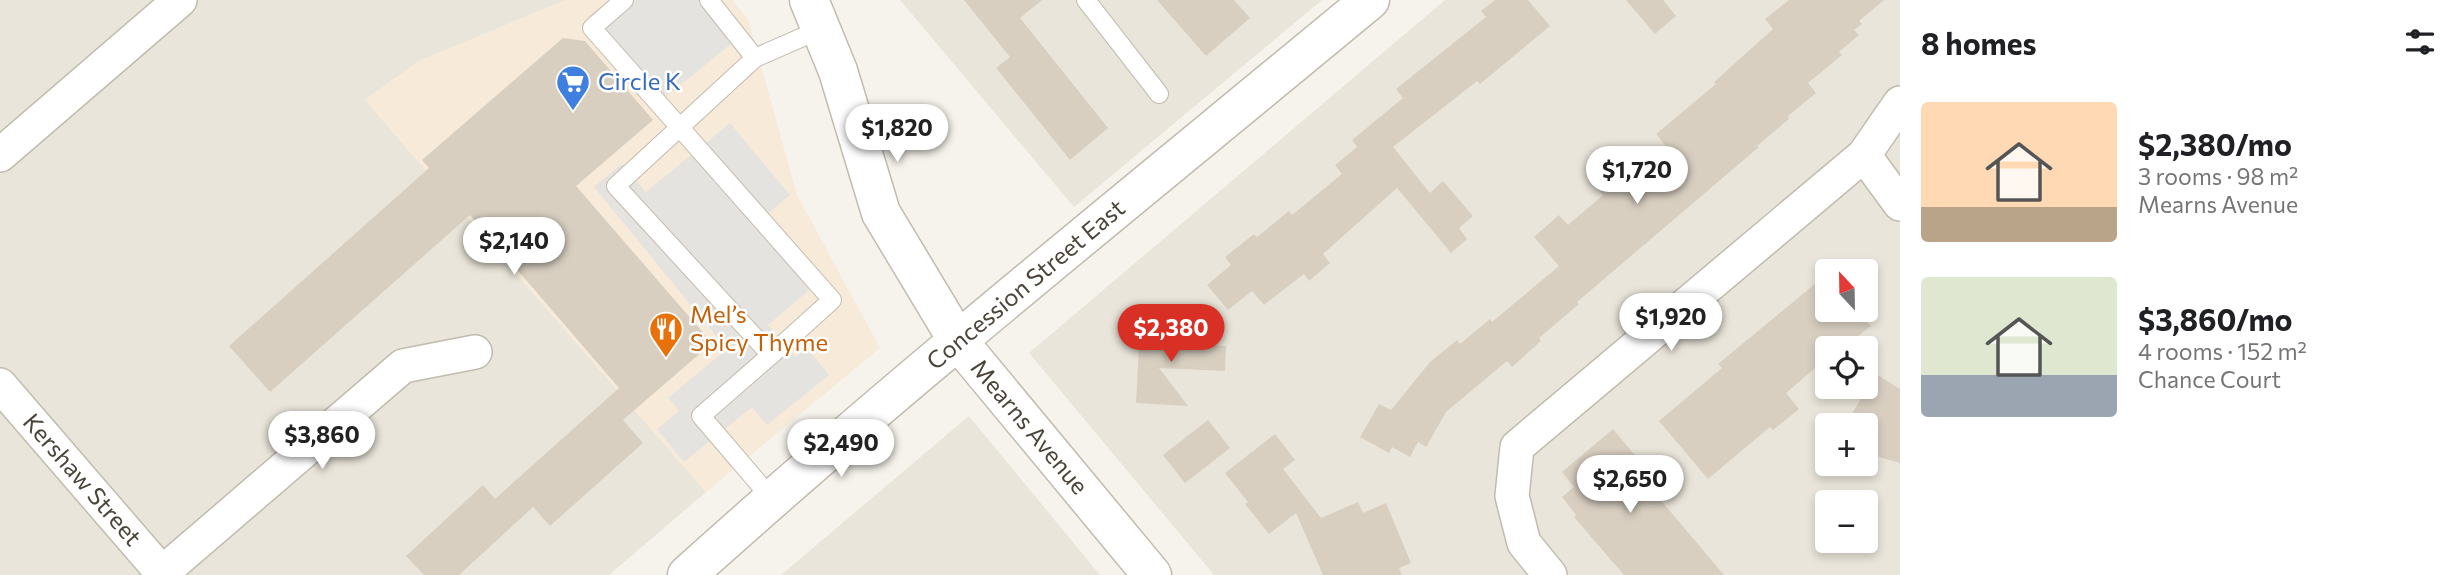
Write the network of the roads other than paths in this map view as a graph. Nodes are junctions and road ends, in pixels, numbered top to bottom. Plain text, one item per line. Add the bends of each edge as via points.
1 (180, 0) edge
2 (624, 0) edge
3 (709, 0) edge
4 (1086, 0) edge
5 (1370, 0) edge
6 (815, 15) edge
7 (755, 58) junction
8 (1159, 94) dead end
9 (1900, 103) edge
10 (679, 129) junction
11 (0, 155) edge
12 (1864, 155) junction
13 (1900, 204) edge
14 (958, 341) junction
15 (475, 352) dead end
16 (771, 355) junction
17 (0, 385) edge
18 (772, 499) junction
19 (163, 574) edge
20 (687, 575) edge
21 (1152, 575) edge
22 (1550, 575) edge

1 - 11 street
2 - 10 lane via 592,28
3 - 7 lane
4 - 8 lane
5 - 14 street, Concession Street East
6 - 7 lane
6 - 14 street, Mearns Avenue via 838,71 881,213
7 - 10 lane
9 - 12 street
10 - 16 lane via 832,300
10 - 16 lane via 616,186
12 - 13 street
12 - 22 street via 1517,447 1512,496 1524,542
14 - 18 street, Concession Street East
14 - 21 street, Mearns Avenue
15 - 19 street via 403,366
16 - 18 lane via 701,416
17 - 19 street, Kershaw Street
18 - 20 street, Concession Street East

